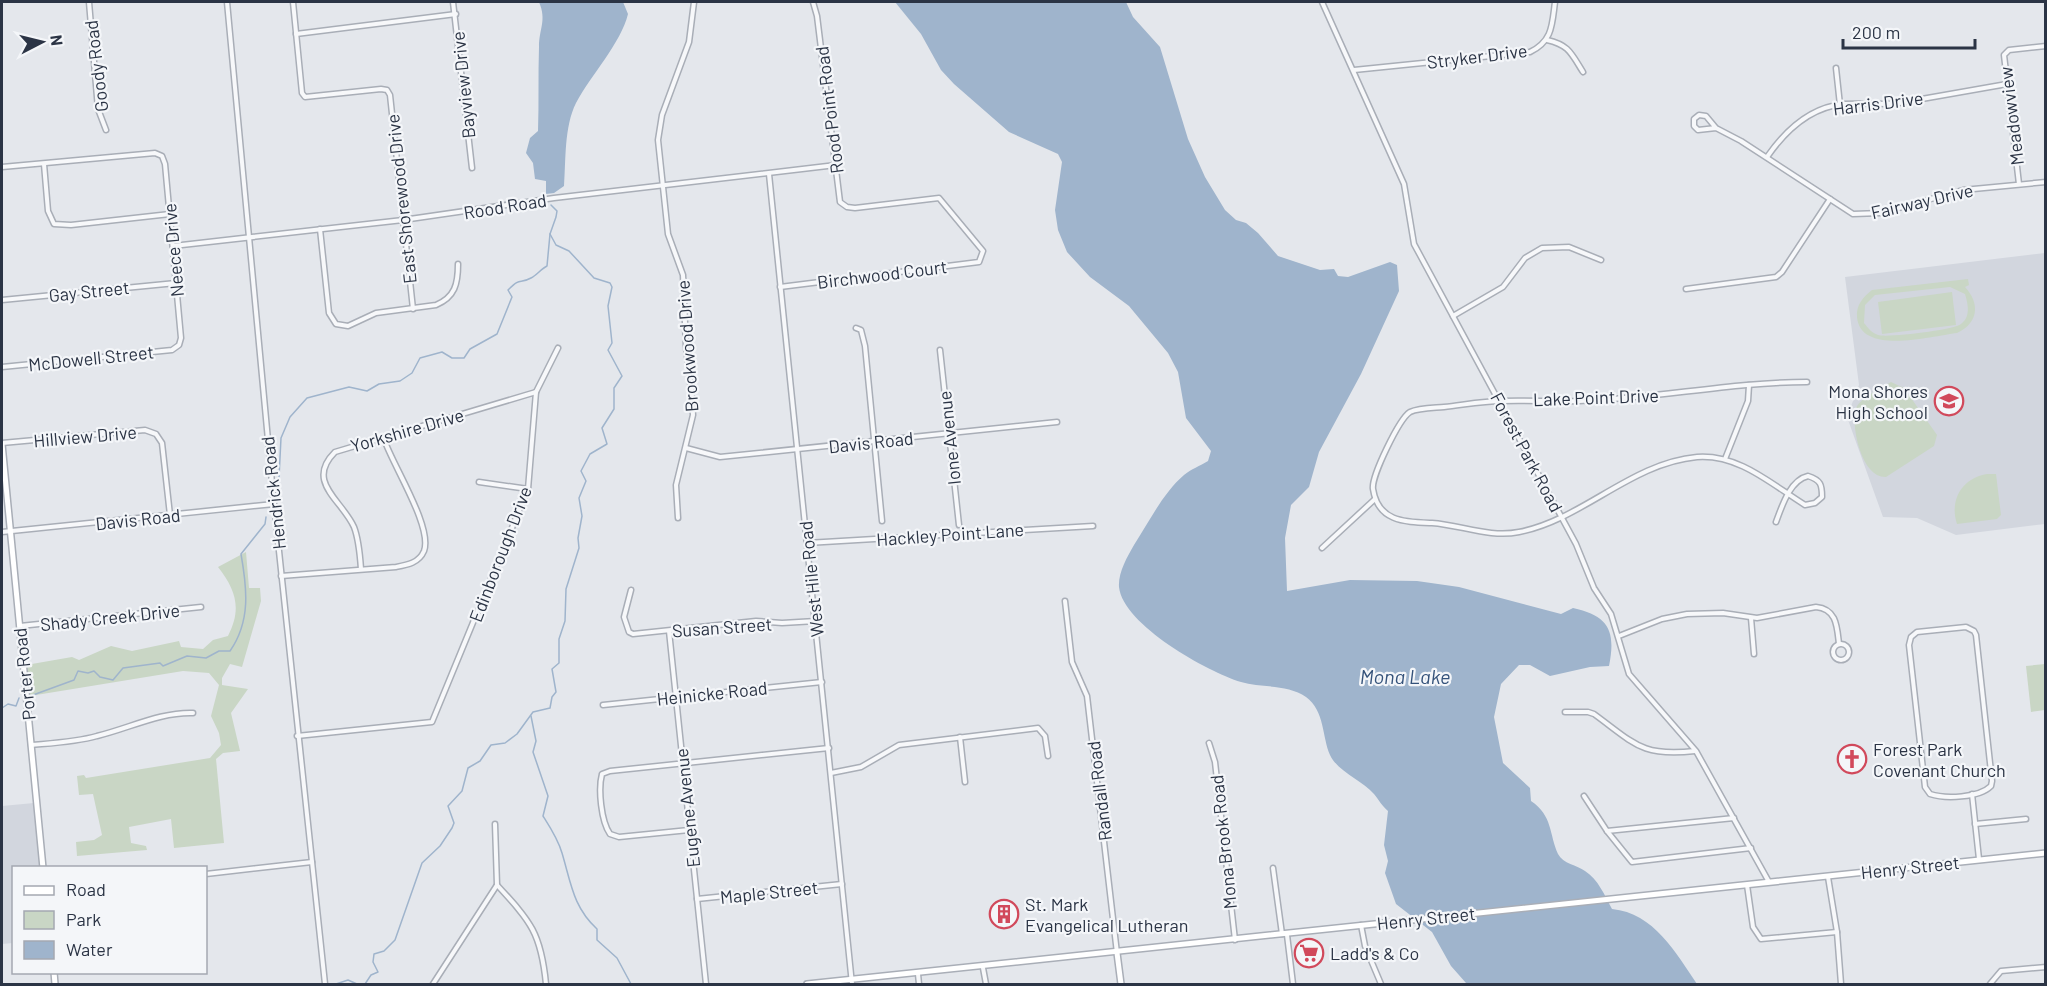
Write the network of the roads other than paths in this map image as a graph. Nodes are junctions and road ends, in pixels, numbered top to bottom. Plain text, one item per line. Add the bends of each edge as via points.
1 (89, 2) edge
2 (227, 2) edge
3 (294, 2) edge
4 (453, 2) edge
5 (694, 2) edge
6 (813, 2) edge
7 (1322, 2) edge
8 (1555, 2) edge
9 (456, 14) junction
10 (296, 34) junction
11 (1547, 40) junction
12 (2046, 46) edge
13 (1836, 68) dead end
14 (1354, 70) junction
15 (1583, 72) dead end
16 (2007, 84) junction
17 (1840, 105) junction
18 (1716, 129) junction
19 (106, 130) dead end
20 (1767, 157) junction
21 (44, 164) junction
22 (836, 165) junction
23 (2, 167) edge
24 (472, 168) dead end
25 (769, 174) junction
26 (2046, 182) edge
27 (2019, 184) junction
28 (662, 186) junction
29 (1830, 200) junction
30 (170, 214) junction
31 (403, 220) junction
32 (320, 229) junction
33 (249, 237) junction
34 (173, 246) junction
35 (982, 257) joint
36 (1600, 260) dead end
37 (458, 264) dead end
38 (176, 283) junction
39 (780, 287) junction
40 (1686, 289) dead end
41 (2, 300) edge
42 (413, 309) junction
43 (1453, 316) junction
44 (855, 328) dead end
45 (178, 345) joint
46 (558, 348) dead end
47 (940, 350) dead end
48 (2, 367) edge
49 (1807, 382) dead end
50 (1749, 385) junction
51 (537, 392) junction
52 (1499, 401) junction
53 (1056, 422) dead end
54 (949, 433) junction
55 (384, 439) junction
56 (873, 442) junction
57 (2, 444) edge
58 (686, 448) junction
59 (798, 450) junction
60 (1725, 459) junction
61 (479, 482) dead end
62 (528, 489) junction
63 (1789, 494) junction
64 (1375, 499) junction
65 (273, 504) junction
66 (170, 515) junction
67 (1562, 517) junction
68 (678, 518) dead end
69 (882, 521) dead end
70 (1776, 522) dead end
71 (959, 525) dead end
72 (1093, 526) dead end
73 (2, 532) edge
74 (10, 532) junction
75 (807, 543) junction
76 (1322, 548) dead end
77 (361, 568) junction
78 (281, 576) junction
79 (631, 590) dead end
80 (1065, 601) dead end
81 (201, 607) dead end
82 (1751, 618) junction
83 (816, 621) junction
84 (19, 626) junction
85 (669, 631) junction
86 (1618, 636) junction
87 (1839, 644) junction
88 (1754, 654) dead end
89 (822, 682) junction
90 (676, 697) junction
91 (603, 705) dead end
92 (1565, 712) dead end
93 (194, 713) dead end
94 (297, 736) junction
95 (960, 737) junction
96 (1209, 743) dead end
97 (32, 745) junction
98 (829, 748) junction
99 (1696, 751) junction
100 (1048, 756) dead end
101 (682, 763) junction
102 (831, 773) junction
103 (965, 782) dead end
104 (1971, 794) junction
105 (1584, 796) dead end
106 (1734, 818) junction
107 (2026, 819) dead end
108 (495, 824) dead end
109 (1975, 824) junction
110 (689, 830) junction
111 (1606, 831) junction
112 (1751, 848) junction
113 (2046, 853) edge
114 (1979, 859) junction
115 (312, 862) junction
116 (43, 866) edge
117 (1273, 868) dead end
118 (207, 874) edge
119 (1828, 877) junction
120 (1770, 882) junction
121 (842, 884) junction
122 (497, 885) junction
123 (1747, 885) junction
124 (697, 899) junction
125 (1361, 926) junction
126 (1837, 932) junction
127 (1284, 935) junction
128 (1235, 941) junction
129 (1117, 953) junction
130 (2046, 966) edge
131 (983, 968) junction
132 (918, 974) junction
133 (852, 982) edge
134 (325, 984) edge
135 (433, 984) edge
136 (546, 984) edge
137 (706, 984) edge
138 (807, 984) edge
139 (919, 984) edge
140 (986, 984) edge
141 (1121, 984) edge
142 (1293, 984) edge
143 (1381, 984) edge
144 (1841, 984) edge
145 (1990, 984) edge

1 - 19 street, Goody Road via 98,109
2 - 33 street, Hendrick Road
3 - 10 street
4 - 9 street, Bayview Drive
5 - 28 street, Brookwood Drive via 689,42 659,129
6 - 22 street, Rood Point Road
7 - 14 street, Forest Park Road
8 - 11 street
9 - 10 street
9 - 24 street, Bayview Drive
10 - 31 street, East Shorewood Drive via 305,97 387,90 390,95
11 - 14 street, Stryker Drive via 1530,51
11 - 15 street, Stryker Drive via 1567,47
12 - 16 street, Meadowview via 2007,51
13 - 17 street
14 - 43 street, Forest Park Road via 1406,189 1414,244
16 - 17 street, Harris Drive via 1892,104
16 - 27 street, Meadowview
17 - 20 street, Harris Drive via 1817,112 1794,126
18 - 18 street, Fairway Drive via 1698,130 1694,119 1704,115
18 - 20 street, Fairway Drive
20 - 29 street, Fairway Drive
21 - 23 street
21 - 30 street, Neece Drive via 155,153 162,156
21 - 30 street via 48,211 54,224
22 - 25 street, Rood Road
22 - 35 street, Rood Point Road via 840,202 847,207 939,198 979,244
25 - 28 street, Rood Road
25 - 39 street, West Hile Road
26 - 27 street, Fairway Drive
27 - 29 street, Fairway Drive via 1963,190 1867,216 1854,214
28 - 31 street, Rood Road
28 - 58 street, Brookwood Drive via 668,234 683,275 693,415
29 - 40 street via 1776,277
30 - 34 street, Neece Drive
31 - 32 street, Rood Road
31 - 42 street, East Shorewood Drive
32 - 33 street, Rood Road
32 - 42 street via 329,313 336,324 348,326 376,313
33 - 34 street, Rood Road
33 - 65 street, Hendrick Road
34 - 38 street, Neece Drive
35 - 39 street, Birchwood Court via 979,262
36 - 43 street via 1569,247 1542,249 1525,258 1503,287
37 - 42 street via 458,280 445,302
38 - 41 street, Gay Street
38 - 45 street, Neece Drive via 181,338
39 - 59 street, West Hile Road
43 - 52 street, Forest Park Road
44 - 56 street via 861,330 865,346
45 - 48 street, McDowell Street via 172,350
46 - 51 street, Edinborough Drive
47 - 54 street, Ione Avenue
49 - 50 street, Lake Point Drive
50 - 52 street, Lake Point Drive via 1578,402
50 - 60 street via 1746,407
51 - 55 street, Yorkshire Drive
51 - 62 street, Edinborough Drive
52 - 64 street, Lake Point Drive via 1411,412 1372,476
52 - 67 street, Forest Park Road
53 - 54 street, Davis Road
54 - 56 street, Davis Road
54 - 71 street, Ione Avenue
55 - 77 street, Yorkshire Drive via 335,452 324,466 326,486 355,530
55 - 77 street via 418,512 424,550 417,561 409,564
56 - 59 street, Davis Road
56 - 69 street
57 - 66 street, Hillview Drive via 145,430 156,434 162,443
57 - 74 street, Porter Road
58 - 59 street, Davis Road via 715,457
58 - 68 street, Brookwood Drive via 675,486
59 - 75 street, West Hile Road
60 - 63 street
60 - 67 street via 1681,459 1609,490
61 - 62 street
62 - 94 street, Edinborough Drive via 432,722
63 - 63 street via 1805,505 1815,503 1822,498 1822,485 1814,478 1802,477
63 - 70 street
64 - 67 street via 1382,512 1399,521 1459,526 1492,534 1527,530
64 - 76 street
65 - 66 street, Davis Road
65 - 78 street, Hendrick Road
66 - 74 street, Davis Road
67 - 86 street, Forest Park Road via 1594,588 1611,614
72 - 75 street, Hackley Point Lane
73 - 74 street, Davis Road
74 - 84 street, Porter Road
75 - 83 street, West Hile Road
77 - 78 street
78 - 94 street, Hendrick Road
79 - 85 street, Susan Street via 624,617 629,632
80 - 129 street, Randall Road via 1072,662 1088,696
81 - 84 street, Shady Creek Drive
82 - 86 street via 1723,613 1687,614
82 - 87 street via 1825,608 1836,620
82 - 88 street
83 - 85 street, Susan Street via 756,621
83 - 89 street, West Hile Road
84 - 97 street, Porter Road
85 - 90 street, Eugene Avenue
86 - 99 street, Forest Park Road via 1629,674
87 - 87 street via 1848,651 1841,660 1833,654
89 - 90 street, Heinicke Road
89 - 98 street, West Hile Road
90 - 91 street, Heinicke Road
90 - 101 street, Eugene Avenue
92 - 99 street via 1594,714 1632,744 1650,752
93 - 97 street via 165,715 85,739
94 - 115 street, Hendrick Road
95 - 100 street via 1038,728 1045,736
95 - 102 street via 899,745 861,767
95 - 103 street
96 - 128 street, Mona Brook Road via 1215,762
97 - 116 street, Porter Road
98 - 101 street
98 - 102 street, West Hile Road
99 - 106 street, Forest Park Road
101 - 110 street, Eugene Avenue
101 - 110 street via 610,771 602,774 601,793 610,834 618,837
102 - 121 street, West Hile Road
104 - 104 street via 1988,789 1992,781 1974,631 1966,627 1917,632 1909,645 1925,787 1939,797
104 - 109 street
105 - 111 street
106 - 111 street
106 - 112 street, Forest Park Road
107 - 109 street
108 - 122 street
109 - 114 street
110 - 124 street, Eugene Avenue
111 - 112 street via 1632,862
112 - 120 street, Forest Park Road
113 - 114 street, Henry Street
114 - 119 street, Henry Street
115 - 118 street
115 - 134 street, Hendrick Road
117 - 127 street
119 - 120 street, Henry Street
119 - 126 street
120 - 123 street, Henry Street
121 - 124 street, Maple Street
121 - 133 street, West Hile Road
122 - 135 street
122 - 136 street via 536,933
123 - 125 street, Henry Street
123 - 126 street via 1753,927 1761,939
124 - 137 street, Eugene Avenue
125 - 127 street, Henry Street
125 - 143 street
126 - 144 street
127 - 128 street, Henry Street
127 - 142 street
128 - 129 street, Henry Street
129 - 131 street, Henry Street
129 - 141 street, Randall Road
130 - 145 street via 2001,971
131 - 132 street, Henry Street
131 - 140 street
132 - 133 street, Henry Street
132 - 139 street
133 - 138 street, Henry Street

